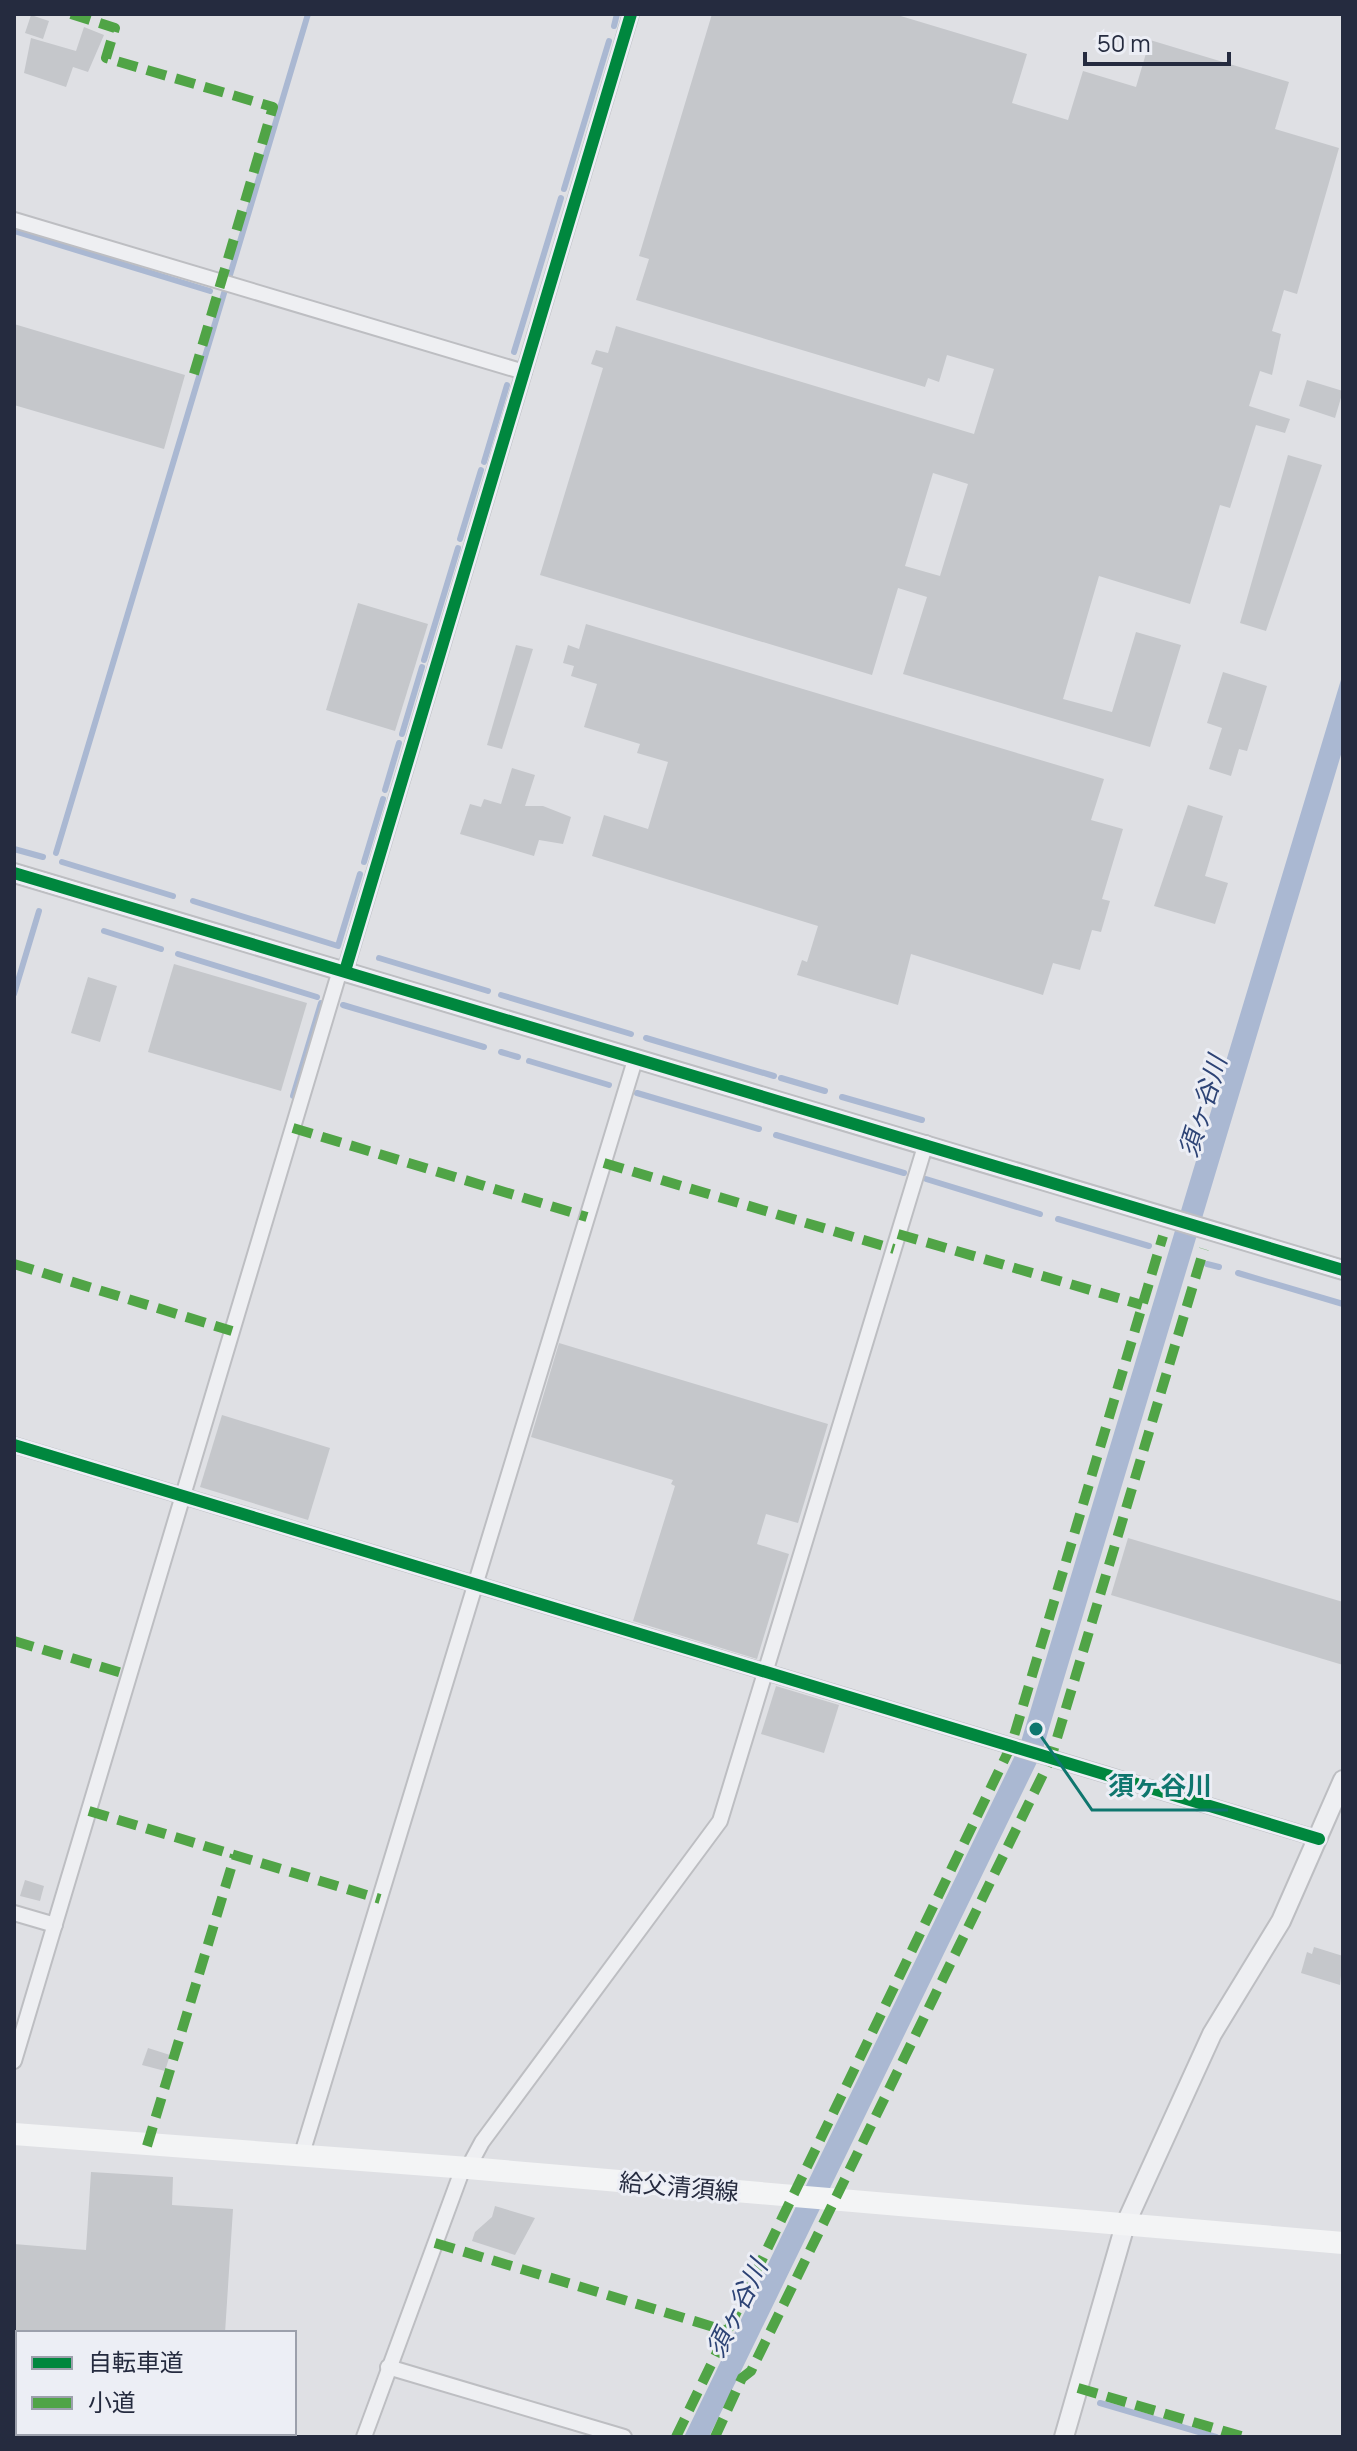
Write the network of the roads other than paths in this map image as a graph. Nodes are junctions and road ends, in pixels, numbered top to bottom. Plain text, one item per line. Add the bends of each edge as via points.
1 (631, 14) edge
2 (14, 220) edge
3 (524, 372) junction
4 (14, 873) edge
5 (342, 971) junction
6 (635, 1060) junction
7 (926, 1143) junction
8 (1343, 1270) edge
9 (14, 1445) edge
10 (183, 1496) junction
11 (475, 1584) junction
12 (766, 1672) junction
13 (1343, 1780) edge
14 (1319, 1839) junction
15 (14, 1913) edge
16 (55, 1925) junction
17 (14, 2061) edge
18 (14, 2134) edge
19 (301, 2157) junction
20 (465, 2168) junction
21 (1125, 2225) junction
22 (1343, 2243) edge
23 (388, 2367) junction
24 (364, 2437) edge
25 (624, 2437) edge
26 (1064, 2437) edge

1 - 3 street
2 - 3 street
3 - 5 street
4 - 5 street
5 - 6 street
5 - 10 street
6 - 7 street
6 - 11 street
7 - 8 street
7 - 12 street
9 - 10 street
10 - 11 street
10 - 16 street
11 - 12 street
11 - 19 street
12 - 14 street
12 - 20 street via 720,1821
13 - 14 street
14 - 21 street via 1281,1921 1212,2034
15 - 16 street
16 - 17 street
18 - 19 main road, 給父清須線
19 - 20 main road, 給父清須線
20 - 21 main road, 給父清須線
20 - 23 street
21 - 22 main road, 給父清須線
21 - 26 street
23 - 24 street
23 - 25 street

